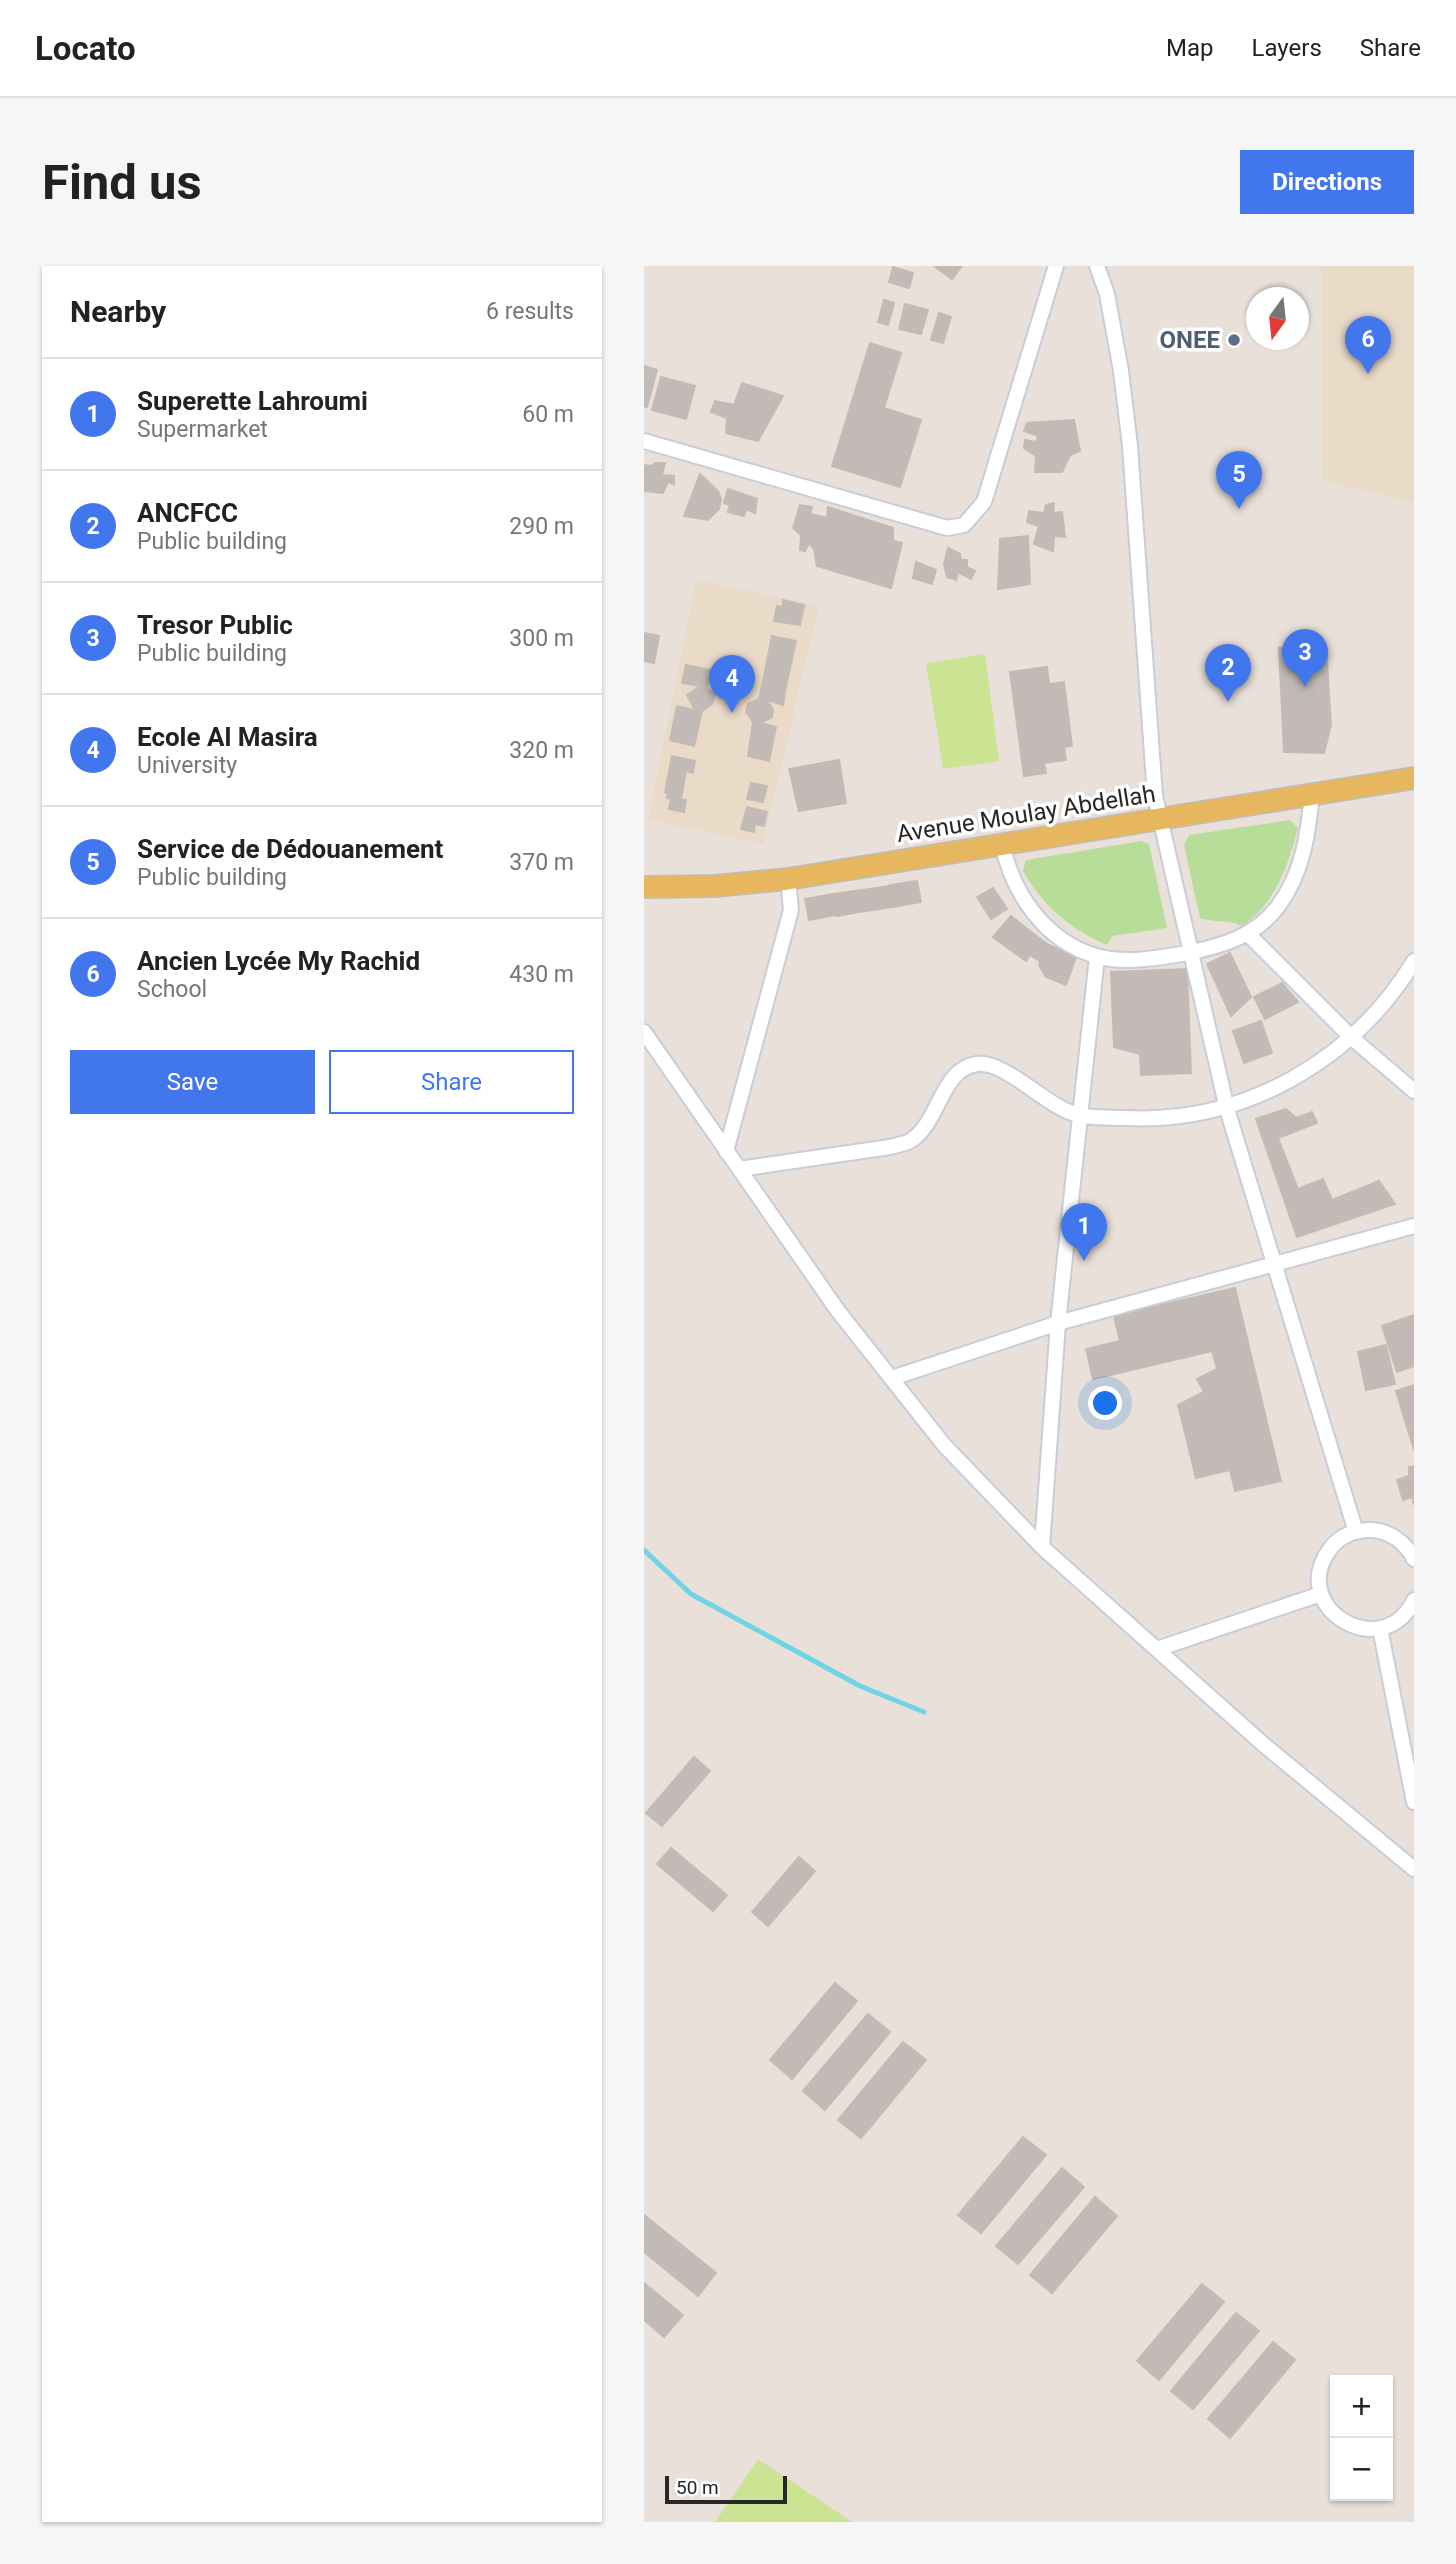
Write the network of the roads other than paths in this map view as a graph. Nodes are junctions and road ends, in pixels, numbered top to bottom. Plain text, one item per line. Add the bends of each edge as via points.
1 (1056, 266) edge
2 (1097, 266) edge
3 (644, 440) edge
4 (1414, 778) edge
5 (1312, 794) junction
6 (1160, 819) junction
7 (1002, 843) junction
8 (788, 879) junction
9 (644, 887) edge
10 (1248, 934) junction
11 (1190, 952) junction
12 (1097, 957) junction
13 (1414, 961) edge
14 (644, 1032) edge
15 (1352, 1038) junction
16 (1414, 1091) edge
17 (1227, 1109) junction
18 (1078, 1115) junction
19 (726, 1151) junction
20 (739, 1169) junction
21 (1414, 1226) edge
22 (1273, 1263) junction
23 (1058, 1323) junction
24 (892, 1378) junction
25 (1356, 1532) junction
26 (1042, 1547) junction
27 (1414, 1559) edge
28 (1321, 1594) junction
29 (1414, 1600) edge
30 (1380, 1628) junction
31 (1157, 1649) junction
32 (1414, 1802) edge
33 (1414, 1869) edge

1 - 3 street via 985,502 964,525 947,528
2 - 6 street via 1107,293 1123,384
4 - 5 main road, Avenue Moulay Abdellah
5 - 6 main road, Avenue Moulay Abdellah
5 - 10 street via 1297,875 1278,907
6 - 7 main road, Avenue Moulay Abdellah
6 - 11 street
7 - 8 main road, Avenue Moulay Abdellah
7 - 12 street via 1007,869 1027,905 1056,934
8 - 9 main road, Avenue Moulay Abdellah
8 - 19 street via 790,910
10 - 11 street
10 - 15 street
11 - 12 street via 1155,958
11 - 17 street
12 - 18 street
13 - 15 street via 1380,1010
14 - 19 street
15 - 16 street
15 - 17 street via 1329,1057
17 - 18 street via 1185,1117
17 - 22 street
18 - 20 street via 1052,1105 996,1067 980,1064 956,1074 928,1124 911,1141
18 - 23 street
19 - 20 street
20 - 24 street via 838,1311
21 - 22 street
22 - 23 street
22 - 25 street
23 - 24 street
23 - 26 street
24 - 26 street via 944,1445
25 - 27 street via 1387,1534
25 - 28 street via 1343,1537 1325,1556 1320,1568
26 - 31 street
28 - 30 street via 1332,1613 1349,1625
28 - 31 street
29 - 30 street via 1398,1619
30 - 32 street
31 - 33 street

